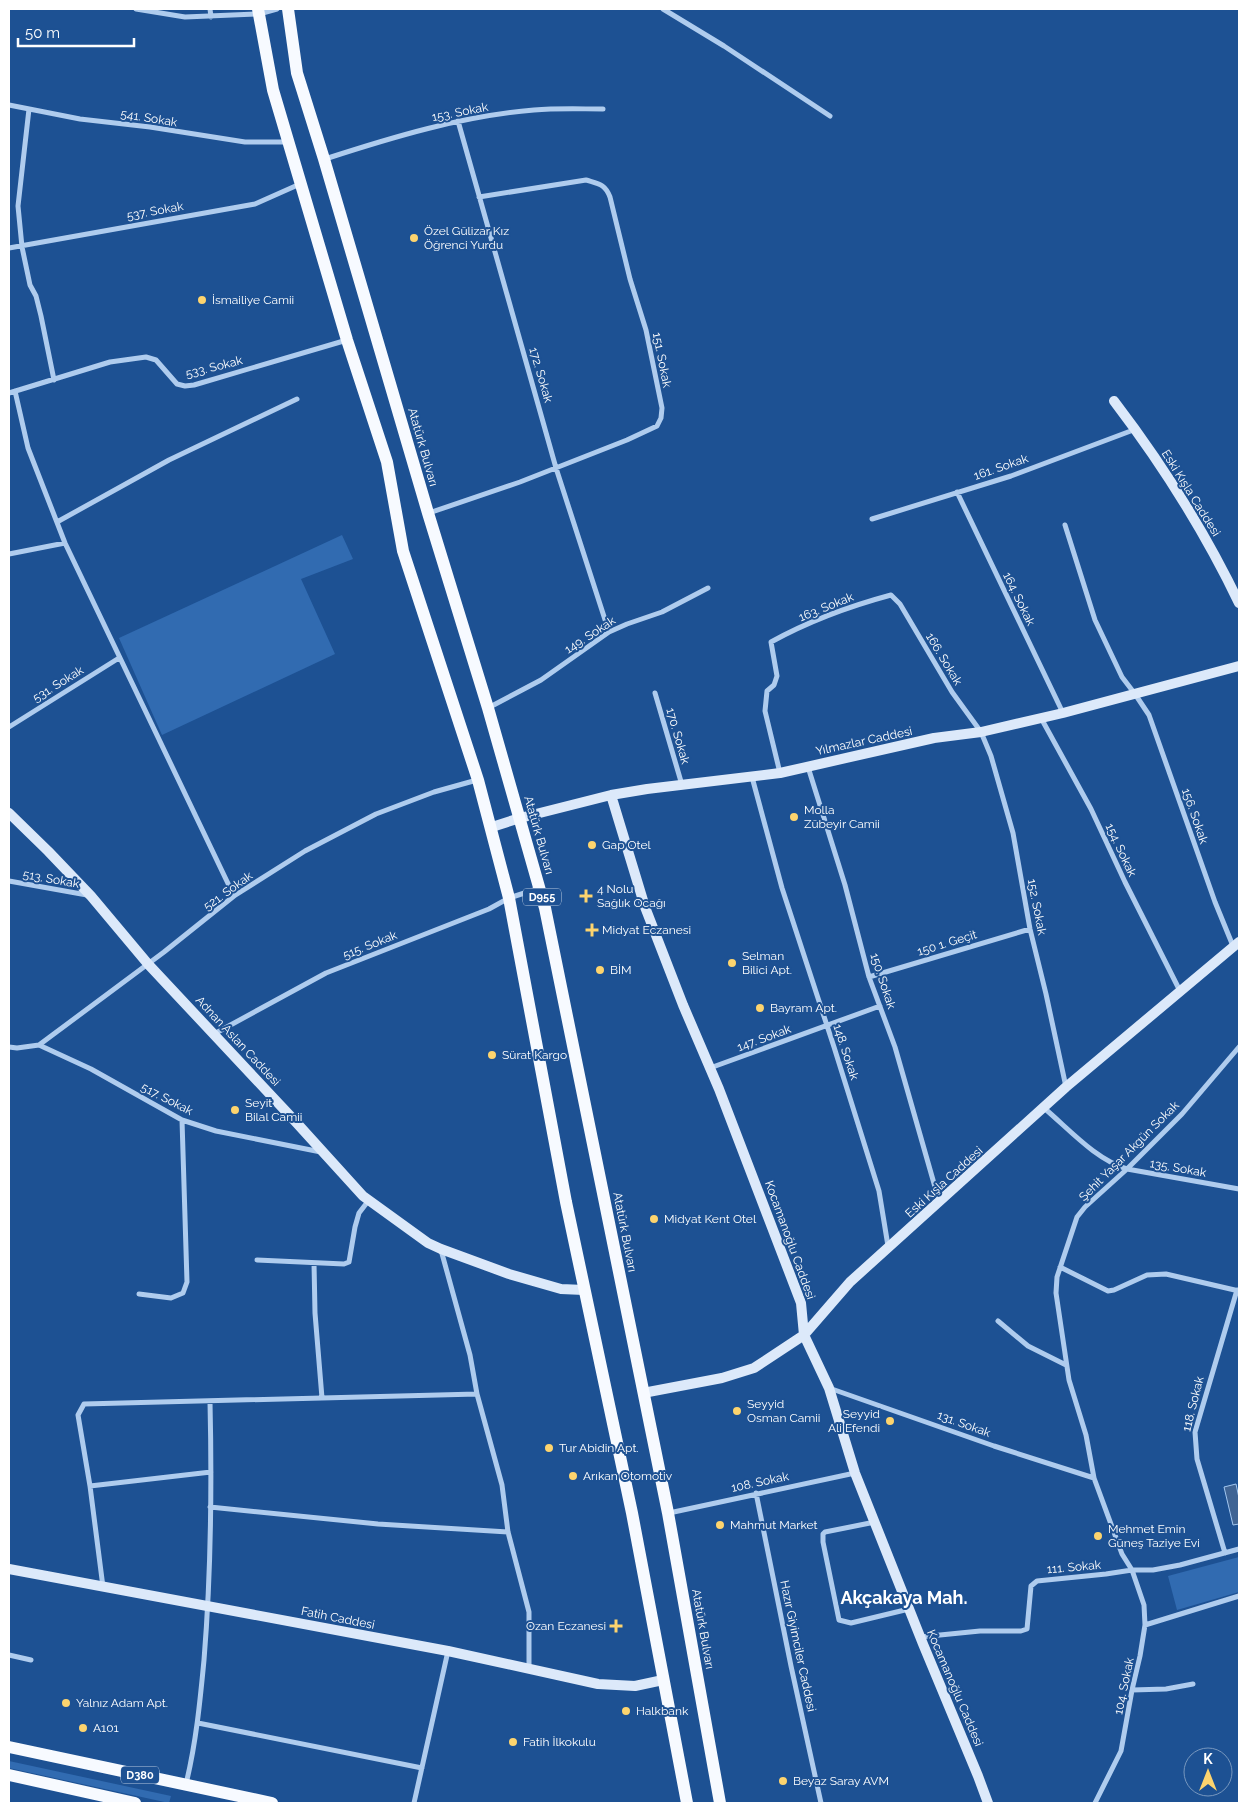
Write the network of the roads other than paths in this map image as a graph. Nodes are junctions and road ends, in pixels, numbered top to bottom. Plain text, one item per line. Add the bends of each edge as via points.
1 (136, 9) edge
2 (210, 9) edge
3 (276, 9) edge
4 (288, 9) edge
5 (663, 9) edge
6 (259, 12) edge
7 (211, 17) junction
8 (9, 105) edge
9 (29, 109) junction
10 (603, 109) dead end
11 (830, 116) dead end
12 (458, 122) junction
13 (288, 142) junction
14 (324, 159) junction
15 (302, 184) junction
16 (479, 197) junction
17 (22, 247) junction
18 (9, 248) edge
19 (348, 340) junction
20 (54, 380) junction
21 (15, 391) junction
22 (9, 393) edge
23 (297, 399) dead end
24 (1114, 401) dead end
25 (1136, 429) junction
26 (556, 468) junction
27 (958, 492) junction
28 (428, 513) junction
29 (872, 519) dead end
30 (57, 522) junction
31 (1065, 525) dead end
32 (65, 543) junction
33 (9, 554) edge
34 (708, 588) dead end
35 (891, 595) joint
36 (1239, 603) edge
37 (609, 632) junction
38 (119, 658) junction
39 (1239, 666) edge
40 (656, 693) dead end
41 (1135, 694) junction
42 (488, 708) junction
43 (1063, 714) junction
44 (1041, 718) junction
45 (9, 727) edge
46 (981, 732) junction
47 (808, 766) junction
48 (780, 773) junction
49 (752, 777) junction
50 (478, 780) junction
51 (682, 785) junction
52 (611, 795) junction
53 (9, 813) edge
54 (520, 818) junction
55 (492, 827) junction
56 (9, 881) edge
57 (540, 888) junction
58 (91, 896) junction
59 (234, 896) junction
60 (509, 898) junction
61 (1030, 929) junction
62 (1236, 944) edge
63 (148, 964) junction
64 (869, 977) junction
65 (1180, 992) junction
66 (880, 1006) junction
67 (828, 1026) junction
68 (214, 1034) junction
69 (39, 1045) junction
70 (9, 1047) edge
71 (1239, 1047) edge
72 (710, 1068) junction
73 (1066, 1087) junction
74 (1044, 1108) junction
75 (182, 1120) junction
76 (324, 1153) junction
77 (1127, 1169) junction
78 (1239, 1189) edge
79 (369, 1200) junction
80 (939, 1202) junction
81 (889, 1248) junction
82 (441, 1249) junction
83 (257, 1260) dead end
84 (314, 1263) junction
85 (1060, 1267) junction
86 (584, 1290) junction
87 (1238, 1291) edge
88 (139, 1294) dead end
89 (998, 1321) dead end
90 (804, 1335) junction
91 (1066, 1365) junction
92 (828, 1388) junction
93 (643, 1393) junction
94 (477, 1394) junction
95 (322, 1398) junction
96 (210, 1402) junction
97 (211, 1472) junction
98 (855, 1473) junction
99 (1094, 1478) junction
100 (90, 1486) junction
101 (756, 1493) junction
102 (210, 1507) junction
103 (668, 1513) junction
104 (875, 1522) junction
105 (508, 1532) junction
106 (1239, 1549) edge
107 (1224, 1553) junction
108 (9, 1569) edge
109 (1132, 1570) junction
110 (103, 1587) junction
111 (1239, 1596) edge
112 (208, 1606) junction
113 (909, 1609) junction
114 (1145, 1625) junction
115 (920, 1637) junction
116 (448, 1651) junction
117 (9, 1655) edge
118 (32, 1660) dead end
119 (529, 1668) junction
120 (663, 1680) junction
121 (1193, 1684) dead end
122 (1132, 1690) junction
123 (198, 1723) junction
124 (9, 1747) edge
125 (422, 1768) junction
126 (9, 1775) edge
127 (186, 1785) junction
128 (135, 1803) edge
129 (272, 1803) edge
130 (414, 1803) edge
131 (687, 1803) edge
132 (720, 1803) edge
133 (822, 1803) edge
134 (988, 1803) edge
135 (1095, 1803) edge

1 - 7 street via 184,17
2 - 7 street
3 - 6 street
4 - 14 main road, Atatürk Bulvarı / D955 via 297,73
5 - 11 street
6 - 7 street
6 - 13 main road, D955 via 273,90
8 - 9 street, 541. Sokak
9 - 13 street, 541. Sokak via 245,142
9 - 17 street via 18,206
10 - 12 street, 153. Sokak via 533,110
12 - 14 street, 153. Sokak via 396,136
12 - 16 street, 172. Sokak
13 - 15 main road, D955
14 - 28 main road, Atatürk Bulvarı / D955
15 - 17 street, 537. Sokak via 254,204
15 - 19 main road, D955
16 - 26 street, 172. Sokak
16 - 26 street, 151. Sokak via 586,180 606,188 610,197 646,330 662,408 661,418 657,426
17 - 18 street, 537. Sokak
17 - 20 street
19 - 20 street, 533. Sokak via 194,385 177,384 156,360 146,357 110,362
19 - 50 main road, D955 via 387,462 404,551
20 - 21 street, 533. Sokak
21 - 22 street, 533. Sokak
21 - 30 street via 28,448
23 - 30 street via 178,456
24 - 25 street, Eski Kışla Caddesi
25 - 27 street, 161. Sokak
25 - 36 street, Eski Kışla Caddesi via 1195,520
26 - 28 street, 151. Sokak
26 - 37 street, 172. Sokak
27 - 29 street, 161. Sokak
27 - 43 street, 164. Sokak
28 - 42 main road, Atatürk Bulvarı / D955
30 - 32 street
31 - 41 street, 156. Sokak via 1095,620 1122,677
32 - 33 street
32 - 38 street
34 - 37 street, 149. Sokak via 662,612
35 - 46 street, 166. Sokak via 900,604 952,692
35 - 48 street, 163. Sokak via 855,605 771,642 777,676 767,691 765,711
37 - 42 street, 149. Sokak via 541,680
38 - 45 street, 531. Sokak
38 - 59 street
39 - 41 street, Yılmazlar Caddesi
40 - 51 street, 170. Sokak
41 - 43 street, Yılmazlar Caddesi
41 - 62 street, 156. Sokak via 1149,715 1215,902
42 - 54 main road, Atatürk Bulvarı / D955
43 - 44 street, Yılmazlar Caddesi
44 - 46 street, Yılmazlar Caddesi
44 - 65 street, 154. Sokak via 1091,809
46 - 47 street, Yılmazlar Caddesi via 934,738
46 - 61 street, 152. Sokak via 1013,833
47 - 48 street, Yılmazlar Caddesi
47 - 64 street, 150. Sokak
48 - 49 street, Yılmazlar Caddesi
49 - 51 street, Yılmazlar Caddesi
49 - 67 street, 148. Sokak via 782,888
50 - 55 main road, D955
50 - 59 street, 521. Sokak via 434,792 376,814 305,851
51 - 52 street, Yılmazlar Caddesi
52 - 54 street, Yılmazlar Caddesi
52 - 72 street, Kocamanoğlu Caddesi via 645,907
53 - 58 street, Adnan Aslan Caddesi
54 - 55 street, Yılmazlar Caddesi
54 - 57 main road, Atatürk Bulvarı / D955
55 - 60 main road, D955
56 - 58 street, 513. Sokak
57 - 60 street, 515. Sokak
57 - 93 main road, Atatürk Bulvarı / D955
58 - 63 street, Adnan Aslan Caddesi
59 - 63 street, 521. Sokak
60 - 68 street, 515. Sokak via 326,974
60 - 86 main road, D955
61 - 64 street, 150 1. Geçit
61 - 73 street, 152. Sokak
62 - 65 street, Eski Kışla Caddesi
63 - 68 street, Adnan Aslan Caddesi
63 - 69 street, 521. Sokak
64 - 66 street, 150. Sokak
65 - 73 street, Eski Kışla Caddesi
66 - 67 street, 147. Sokak
66 - 80 street, 150. Sokak via 895,1046
67 - 72 street, 147. Sokak
67 - 81 street, 148. Sokak via 879,1190
68 - 76 street, Adnan Aslan Caddesi
69 - 70 street
69 - 75 street, 517. Sokak via 91,1069
71 - 77 street, Şehit Yaşar Akgün Sokak via 1182,1114
72 - 90 street, Kocamanoğlu Caddesi via 801,1303
73 - 74 street, Eski Kışla Caddesi
74 - 77 street, 135. Sokak via 1105,1160
74 - 80 street, Eski Kışla Caddesi
75 - 76 street, 517. Sokak via 216,1132
75 - 88 street via 187,1282 183,1292 171,1298
76 - 79 street, Adnan Aslan Caddesi
77 - 78 street, 135. Sokak
77 - 85 street, Şehit Yaşar Akgün Sokak via 1077,1217
79 - 82 street, Adnan Aslan Caddesi
79 - 84 street via 354,1227 349,1262
80 - 81 street, Eski Kışla Caddesi
81 - 90 street, Eski Kışla Caddesi via 850,1282
82 - 86 street, Adnan Aslan Caddesi via 509,1274 562,1289
82 - 94 street via 470,1355
83 - 84 street
84 - 95 street
85 - 87 street via 1108,1291 1148,1276 1166,1274
85 - 91 street, Şehit Yaşar Akgün Sokak via 1056,1292
86 - 120 main road, D955 via 632,1513
87 - 107 street, 118. Sokak via 1195,1432 1197,1459
89 - 91 street via 1028,1346
90 - 92 street, Kocamanoğlu Caddesi
90 - 93 street, Eski Kışla Caddesi via 754,1368 722,1378
91 - 99 street, Şehit Yaşar Akgün Sokak
92 - 98 street, Kocamanoğlu Caddesi
92 - 99 street, 131. Sokak
93 - 103 main road, Atatürk Bulvarı / D955
94 - 95 street
94 - 105 street via 502,1486
95 - 96 street
96 - 97 street
96 - 100 street via 84,1404 78,1415
97 - 100 street
97 - 102 street
98 - 101 street, 108. Sokak
98 - 104 street, Kocamanoğlu Caddesi
99 - 109 street, Şehit Yaşar Akgün Sokak via 1122,1554
100 - 110 street
101 - 103 street, 108. Sokak
101 - 133 street, Hazır Giyimciler Caddesi
102 - 105 street via 378,1524
102 - 112 street
103 - 132 main road, Atatürk Bulvarı / D955
104 - 113 street, Kocamanoğlu Caddesi
104 - 113 street via 823,1534 839,1620 851,1623
105 - 119 street via 529,1612
106 - 107 street, 111. Sokak
107 - 109 street, 111. Sokak via 1153,1570
108 - 110 street, Fatih Caddesi
109 - 114 street, 104. Sokak via 1144,1605
109 - 115 street, 111. Sokak via 1034,1582 1027,1629 1021,1631
110 - 112 street, Fatih Caddesi
111 - 114 street
112 - 116 street, Fatih Caddesi
112 - 123 street
113 - 115 street, Kocamanoğlu Caddesi
114 - 122 street, 104. Sokak
115 - 134 street, Kocamanoğlu Caddesi
116 - 119 street, Fatih Caddesi
116 - 125 street
117 - 118 street
119 - 120 street, Fatih Caddesi via 598,1684 635,1686
120 - 131 main road, D955
121 - 122 street
122 - 135 street, 104. Sokak via 1121,1751
123 - 125 street
123 - 127 street
124 - 127 main road, D380
125 - 130 street
126 - 128 main road, D380
127 - 129 main road, D380

